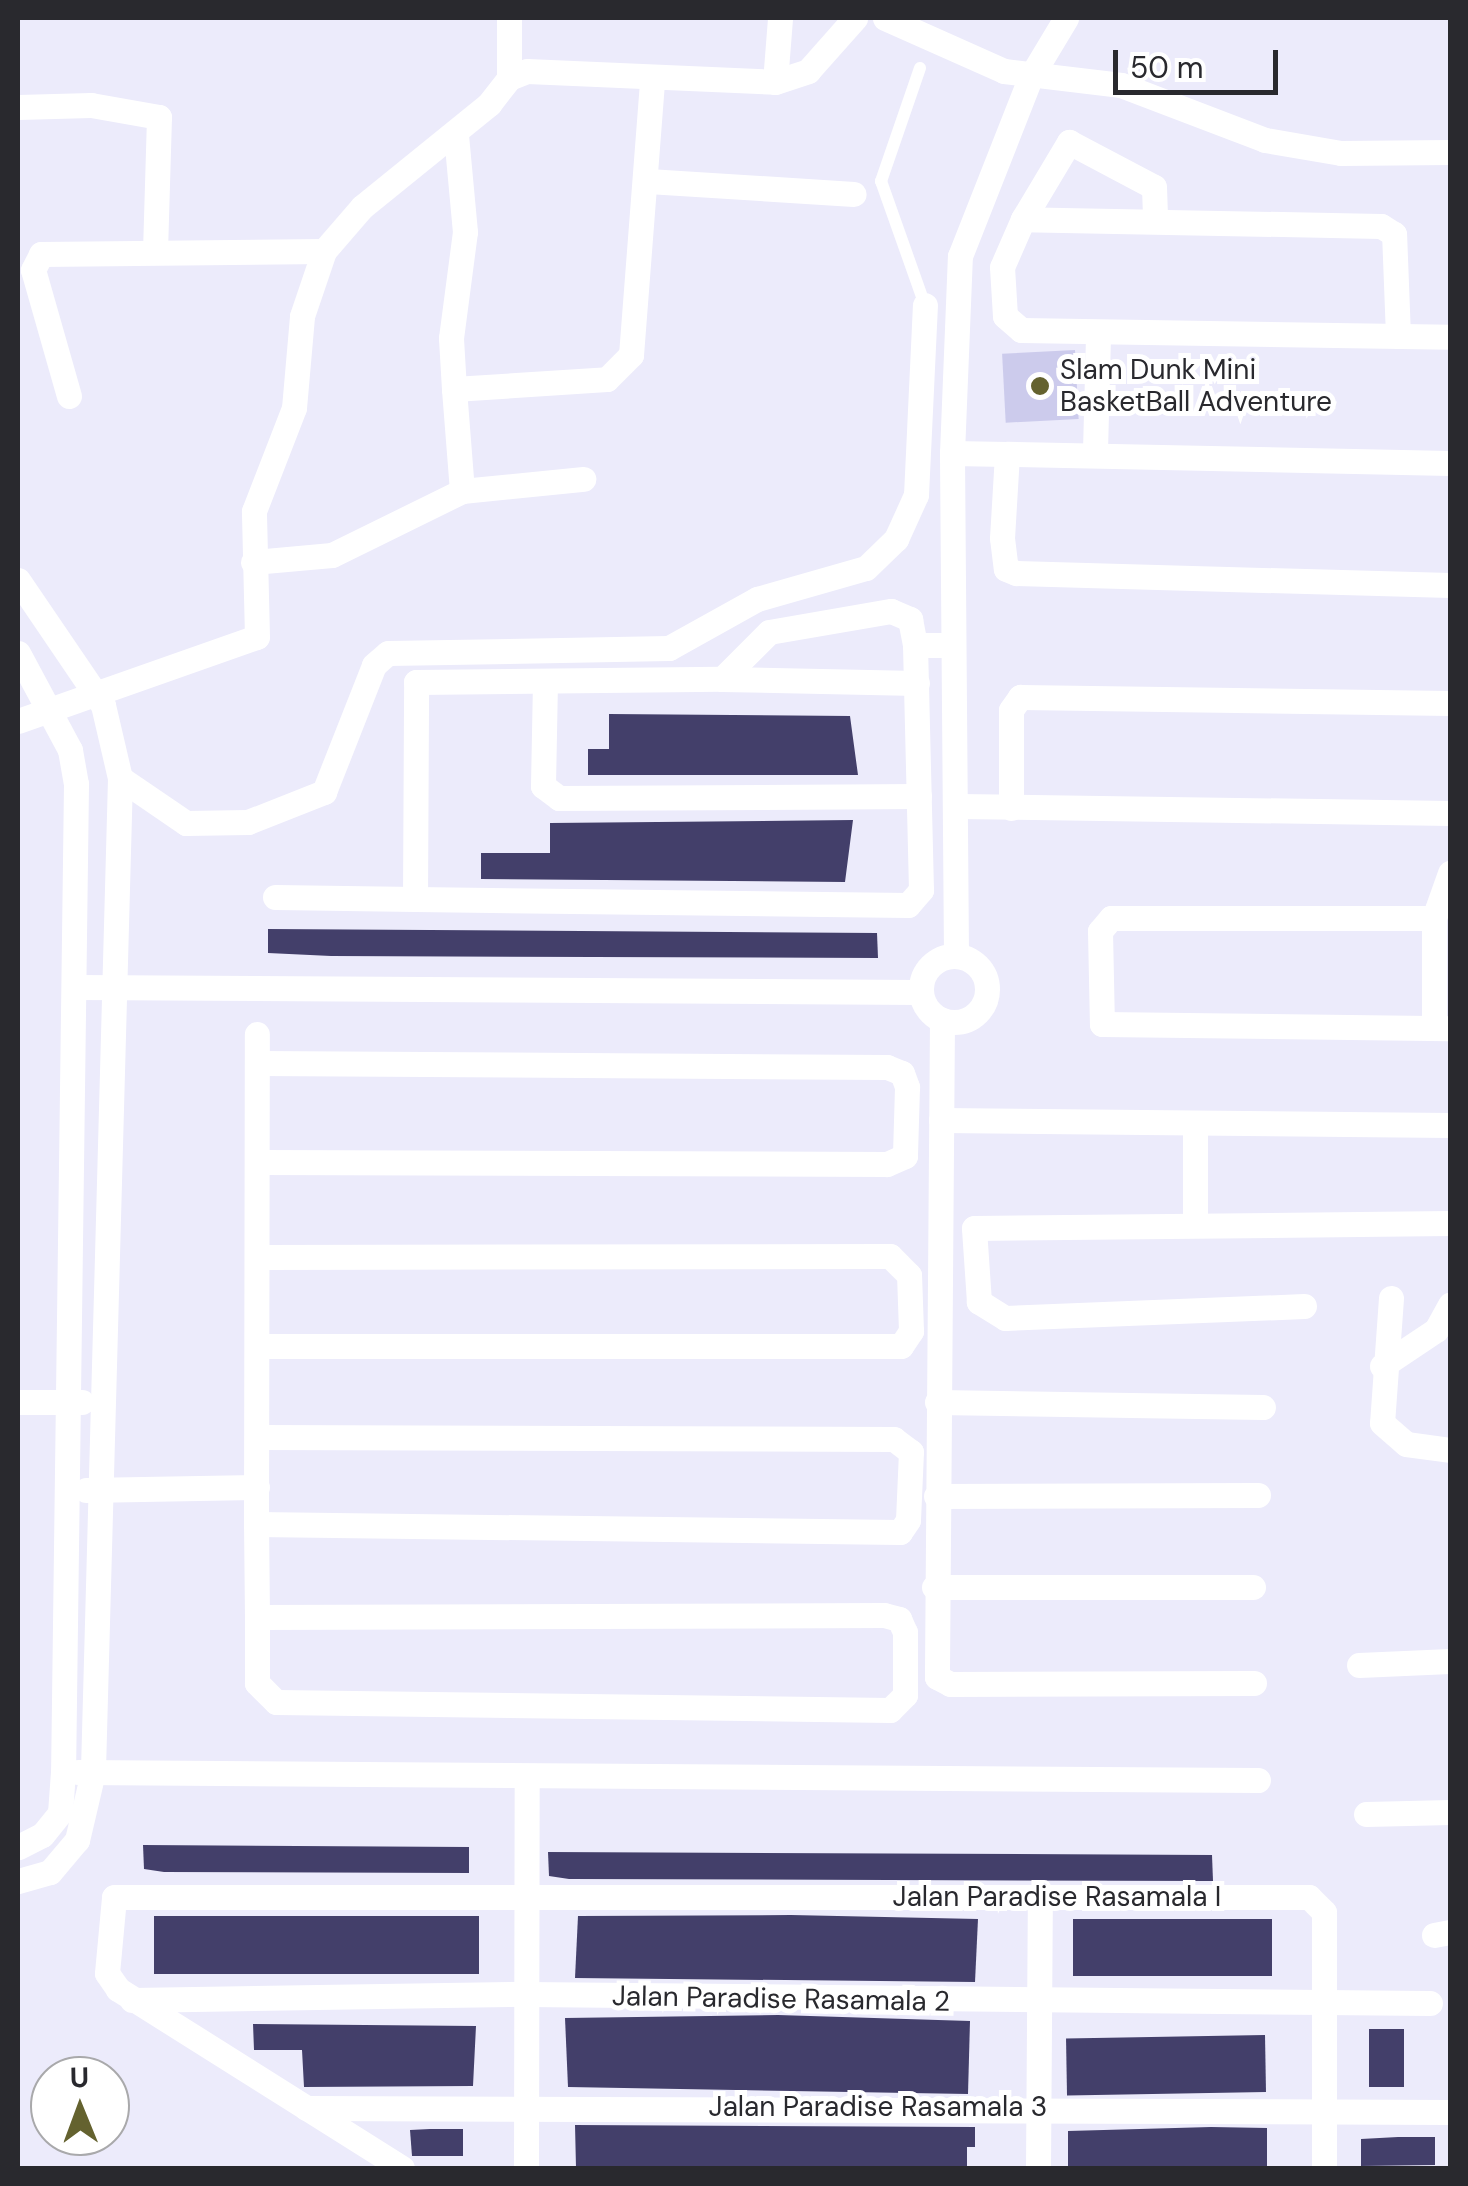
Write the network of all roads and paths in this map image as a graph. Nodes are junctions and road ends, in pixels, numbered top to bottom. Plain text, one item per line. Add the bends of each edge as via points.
1 (509, 18) edge
2 (780, 18) edge
3 (855, 18) edge
4 (886, 18) edge
5 (1066, 18) edge
6 (920, 68) dead end
7 (509, 78) junction
8 (1030, 78) junction
9 (652, 80) junction
10 (774, 82) junction
11 (18, 108) edge
12 (456, 136) junction
13 (1450, 152) edge
14 (648, 182) junction
15 (854, 194) dead end
16 (1023, 219) junction
17 (1156, 220) junction
18 (155, 251) junction
19 (324, 251) junction
20 (925, 306) joint
21 (1098, 336) junction
22 (1398, 336) junction
23 (1450, 337) edge
24 (454, 389) junction
25 (69, 396) dead end
26 (1096, 451) junction
27 (952, 453) junction
28 (1007, 454) junction
29 (1450, 464) edge
30 (583, 479) dead end
31 (462, 491) junction
32 (254, 562) junction
33 (18, 580) edge
34 (1450, 585) edge
35 (62, 636) junction
36 (953, 644) junction
37 (915, 645) junction
38 (19, 656) edge
39 (722, 679) junction
40 (545, 681) junction
41 (917, 683) junction
42 (95, 690) junction
43 (1450, 703) edge
44 (49, 710) junction
45 (18, 720) edge
46 (120, 778) junction
47 (920, 796) junction
48 (958, 806) junction
49 (1011, 808) junction
50 (1450, 813) edge
51 (1450, 873) edge
52 (275, 897) dead end
53 (415, 899) junction
54 (1434, 918) junction
55 (956, 955) junction
56 (114, 986) junction
57 (74, 987) junction
58 (921, 992) junction
59 (942, 1020) junction
60 (1442, 1027) edge
61 (257, 1034) dead end
62 (258, 1063) junction
63 (941, 1120) junction
64 (1195, 1124) junction
65 (1450, 1125) edge
66 (258, 1162) junction
67 (1195, 1222) junction
68 (1450, 1223) edge
69 (258, 1257) junction
70 (1391, 1298) dead end
71 (1450, 1305) edge
72 (1304, 1306) dead end
73 (257, 1346) junction
74 (1382, 1366) junction
75 (18, 1402) edge
76 (66, 1402) junction
77 (100, 1402) junction
78 (936, 1402) junction
79 (1263, 1406) dead end
80 (257, 1436) junction
81 (1450, 1450) edge
82 (257, 1488) junction
83 (66, 1490) junction
84 (100, 1490) junction
85 (1258, 1495) dead end
86 (936, 1496) junction
87 (256, 1524) junction
88 (934, 1587) junction
89 (1253, 1587) dead end
90 (257, 1617) junction
91 (1450, 1661) edge
92 (1359, 1665) dead end
93 (1254, 1683) dead end
94 (63, 1772) junction
95 (93, 1772) junction
96 (526, 1779) junction
97 (1258, 1780) dead end
98 (1450, 1812) edge
99 (1366, 1814) dead end
100 (18, 1847) edge
101 (18, 1881) edge
102 (526, 1897) junction
103 (1040, 1898) junction
104 (525, 1994) junction
105 (132, 2000) junction
106 (1430, 2003) dead end
107 (1040, 2004) junction
108 (1326, 2006) junction
109 (524, 2107) junction
110 (306, 2108) junction
111 (1038, 2108) junction
112 (1324, 2110) junction
113 (1450, 2112) edge
114 (402, 2168) edge
115 (526, 2168) edge
116 (1038, 2168) edge
117 (1324, 2168) edge

1 - 7 street
2 - 10 street
3 - 10 street via 808,71
4 - 8 street
5 - 8 street
6 - 20 lane via 882,181
7 - 9 street via 526,71
7 - 12 street
8 - 13 street via 1108,82 1305,149
8 - 27 street via 960,256
9 - 10 street
9 - 14 street
11 - 18 street via 91,106 159,117
12 - 19 street via 362,207
12 - 24 street via 465,232 451,338
14 - 15 street
14 - 24 street via 624,370 607,379
16 - 17 street
16 - 17 street via 1068,142 1154,187
16 - 21 street via 1002,267 1005,316 1021,330
17 - 22 street via 1381,226 1394,234
18 - 19 street
18 - 25 street via 52,251 34,260
19 - 32 street via 302,316 294,408 254,511
20 - 46 street via 916,495 896,540 866,568 757,598 670,648 388,654 374,665 324,792 248,822 186,823
21 - 22 street
21 - 26 street
22 - 23 street
24 - 31 street
26 - 28 street
26 - 29 street
27 - 28 street
27 - 36 street
28 - 34 street via 1003,559 1016,573
30 - 31 street
31 - 32 street via 332,555
32 - 42 street via 257,638
33 - 35 street
35 - 38 street
35 - 42 street
36 - 37 street
36 - 48 street
37 - 39 street via 910,619 891,611 786,627 749,644
37 - 41 street
38 - 44 street
39 - 40 street
39 - 41 street
40 - 47 street via 543,786 558,798
40 - 53 street via 414,684
41 - 47 street
42 - 44 street
42 - 46 street
43 - 49 street via 1020,696 1012,710
44 - 45 street
44 - 57 street via 70,750 76,784
46 - 56 street
47 - 53 street via 921,890 908,906
48 - 49 street
48 - 55 street
49 - 50 street
51 - 54 street
52 - 53 street
54 - 60 street
54 - 60 street via 1111,918 1100,931 1105,1028
55 - 58 street via 929,967
55 - 59 street via 983,970 988,990 973,1017
56 - 57 street
56 - 58 street
56 - 77 street
57 - 76 street
58 - 59 street
59 - 63 street
61 - 62 street
62 - 66 street
62 - 66 street via 888,1067 902,1073 907,1086 905,1156 887,1164
63 - 64 street
63 - 78 street
64 - 65 street
64 - 67 street
66 - 69 street
67 - 68 street
67 - 72 street via 978,1224 972,1273 979,1302 1005,1318
69 - 73 street
69 - 73 street via 890,1256 909,1274 910,1331 901,1346
70 - 74 street
71 - 74 street via 1436,1330
73 - 80 street
74 - 81 street via 1385,1431 1406,1444
75 - 76 street
76 - 77 street
76 - 83 street
77 - 84 street
78 - 79 street
78 - 86 street
80 - 82 street
80 - 87 street via 894,1439 910,1452 908,1520 900,1532
82 - 84 street
82 - 87 street
83 - 84 street
83 - 94 street
84 - 95 street
85 - 86 street
86 - 88 street
87 - 90 street
88 - 89 street
88 - 93 street via 942,1682
90 - 90 street via 884,1616 899,1619 905,1632 905,1695 890,1710 276,1702 257,1683
91 - 92 street
94 - 95 street
94 - 100 street via 60,1813 42,1835
95 - 96 street
95 - 101 street via 77,1840 50,1872
96 - 97 street
96 - 102 street
98 - 99 street
102 - 103 street, Jalan Paradise Rasamala I
102 - 104 street
102 - 105 street, Jalan Paradise Rasamala I via 120,1891 109,1910 107,1973
103 - 107 street
103 - 108 street, Jalan Paradise Rasamala I via 1310,1897 1324,1912
104 - 105 street, Jalan Paradise Rasamala 2
104 - 107 street, Jalan Paradise Rasamala 2
104 - 109 street
105 - 110 street
106 - 108 street, Jalan Paradise Rasamala 2
107 - 108 street, Jalan Paradise Rasamala 2
107 - 111 street
108 - 112 street, Jalan Paradise Rasamala I
109 - 110 street, Jalan Paradise Rasamala 3
109 - 111 street, Jalan Paradise Rasamala 3
109 - 115 street
110 - 114 street
111 - 112 street, Jalan Paradise Rasamala 3
111 - 116 street
112 - 113 street, Jalan Paradise Rasamala 3
112 - 117 street, Jalan Paradise Rasamala I

